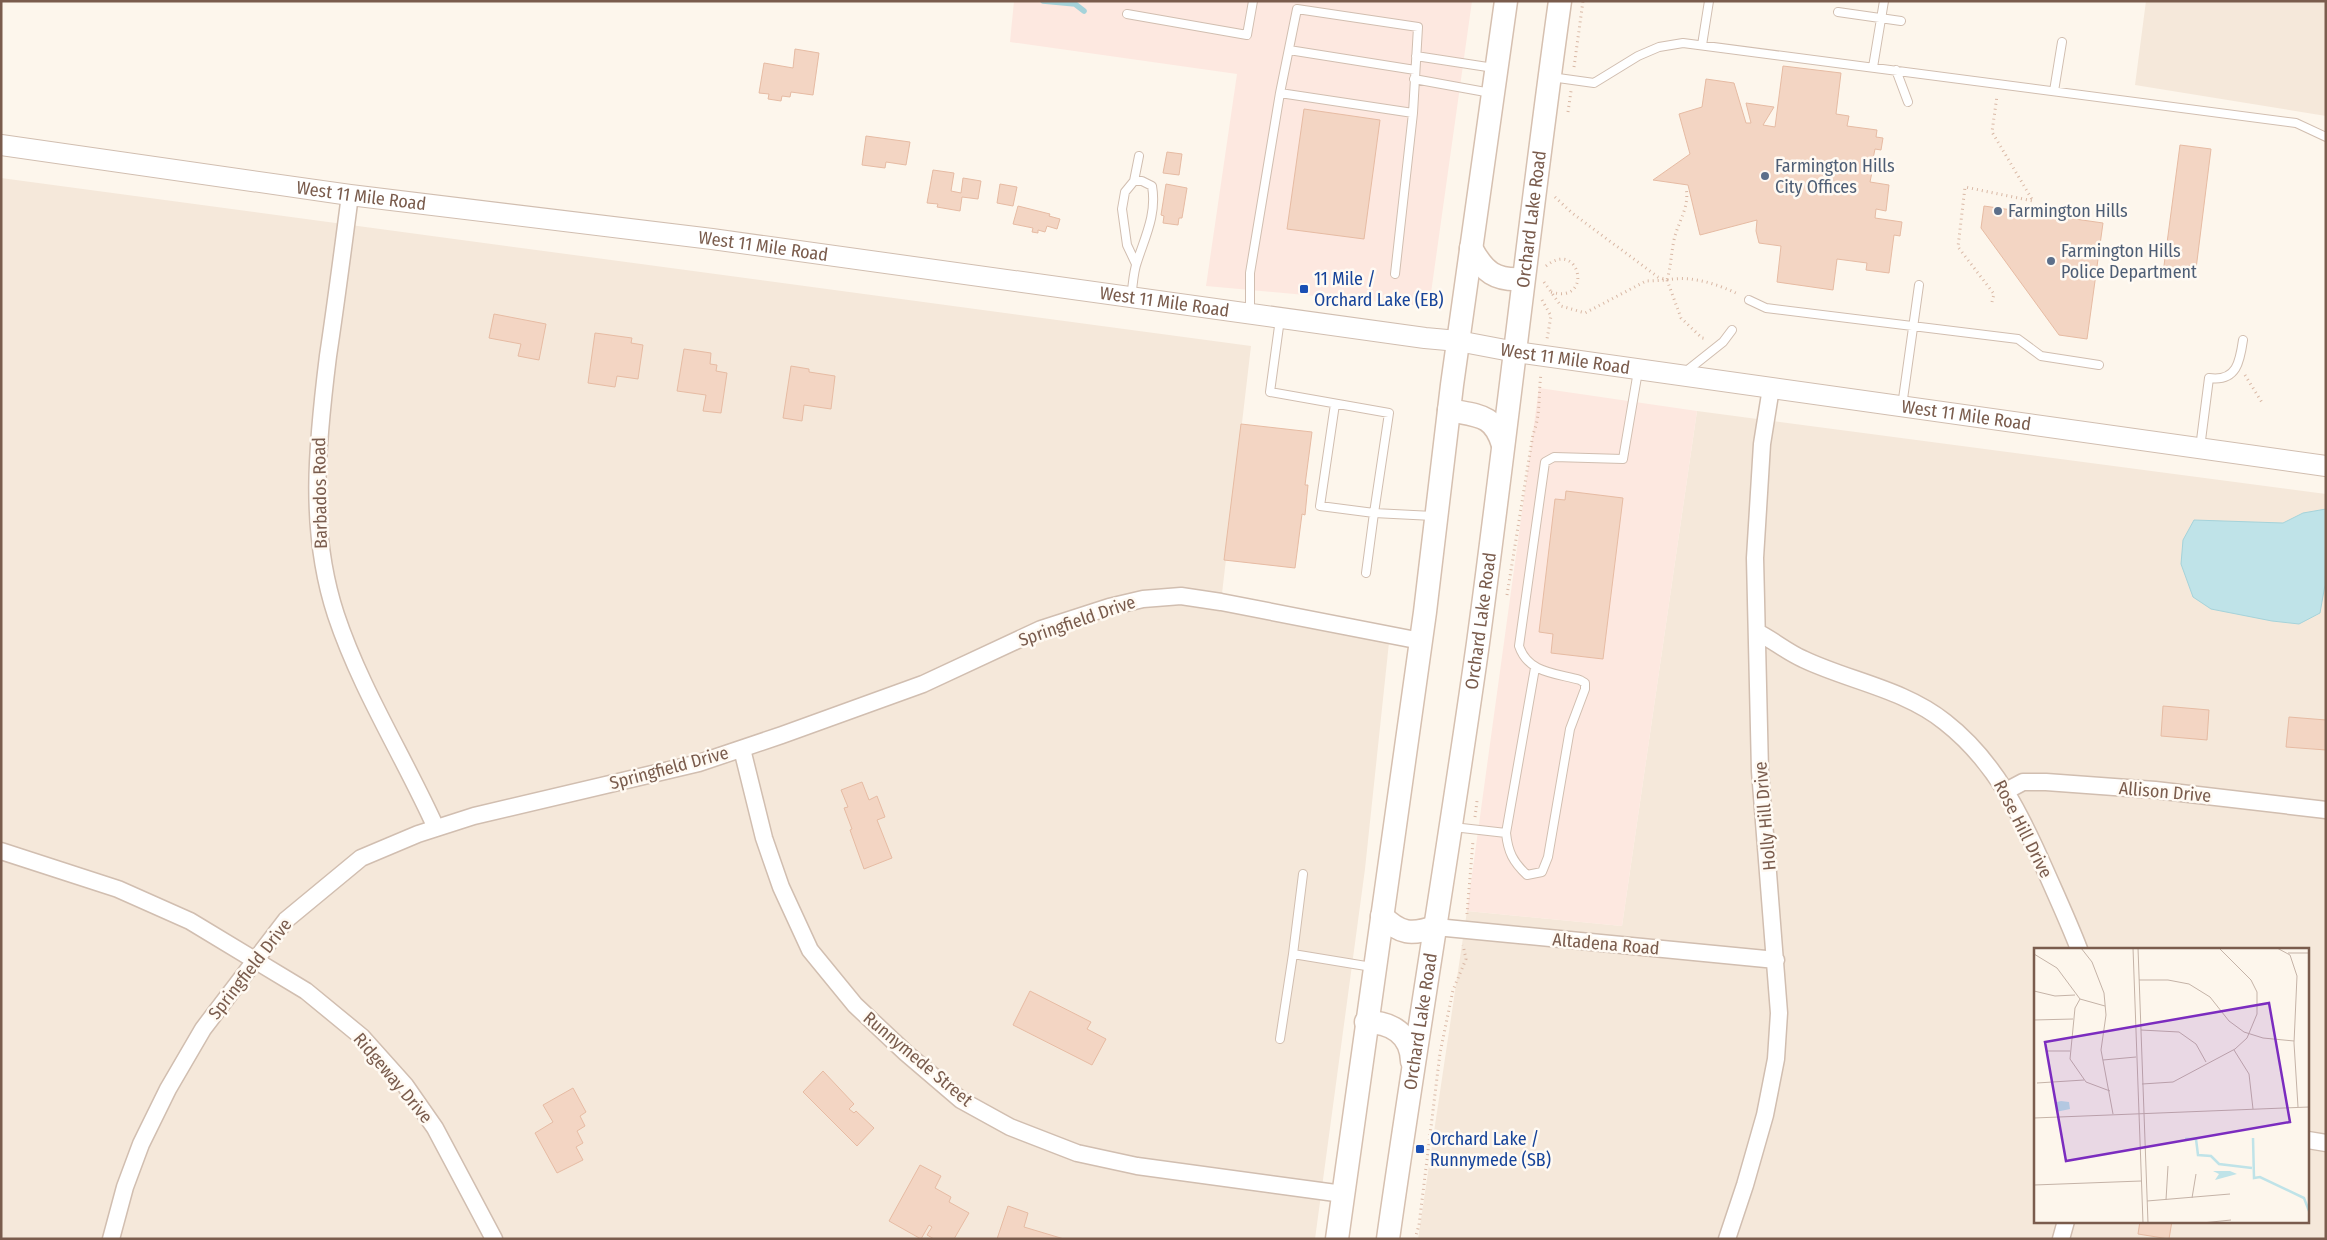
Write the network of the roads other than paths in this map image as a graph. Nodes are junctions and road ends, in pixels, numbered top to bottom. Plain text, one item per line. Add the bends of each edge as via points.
1 (1253, 1) edge
2 (1506, 1) edge
3 (1560, 1) edge
4 (1709, 1) edge
5 (1884, 1) edge
6 (1838, 12) dead end
7 (1127, 14) dead end
8 (1881, 18) junction
9 (1901, 21) dead end
10 (2062, 42) dead end
11 (1702, 46) junction
12 (1289, 50) junction
13 (1416, 56) junction
14 (1873, 67) junction
15 (1496, 68) junction
16 (1415, 70) junction
17 (1896, 70) junction
18 (1550, 76) junction
19 (1414, 79) junction
20 (2054, 91) junction
21 (1280, 93) junction
22 (1493, 94) junction
23 (1908, 102) dead end
24 (1413, 113) junction
25 (2326, 137) edge
26 (1, 145) edge
27 (1139, 156) dead end
28 (1134, 181) junction
29 (350, 195) junction
30 (1471, 248) junction
31 (1136, 264) junction
32 (1395, 274) dead end
33 (1533, 279) junction
34 (1919, 285) dead end
35 (1131, 298) junction
36 (1749, 300) road end
37 (1250, 314) junction
38 (1280, 318) junction
39 (1913, 326) junction
40 (1732, 330) dead end
41 (2243, 340) dead end
42 (1458, 341) junction
43 (1516, 352) junction
44 (2099, 364) dead end
45 (1638, 369) junction
46 (1681, 375) junction
47 (1771, 388) junction
48 (1335, 404) junction
49 (1902, 406) junction
50 (1449, 410) junction
51 (1503, 446) junction
52 (2200, 448) junction
53 (2326, 466) edge
54 (1374, 513) junction
55 (1435, 516) junction
56 (1366, 573) dead end
57 (1757, 632) junction
58 (1421, 641) junction
59 (1535, 668) junction
60 (742, 749) junction
61 (2006, 791) junction
62 (2326, 810) edge
63 (1451, 826) junction
64 (436, 828) junction
65 (1506, 833) junction
66 (1, 851) edge
67 (1303, 874) dead end
68 (1382, 916) junction
69 (1436, 927) junction
70 (2079, 948) edge
71 (1293, 954) junction
72 (255, 960) junction
73 (1776, 960) junction
74 (1374, 967) junction
75 (1366, 1022) junction
76 (1280, 1039) dead end
77 (1412, 1067) junction
78 (2310, 1140) edge
79 (2326, 1143) edge
80 (1343, 1194) junction
81 (2066, 1222) edge
82 (111, 1239) edge
83 (494, 1239) edge
84 (1337, 1239) edge
85 (1388, 1239) edge
86 (1727, 1239) edge
87 (2061, 1239) edge

1 - 7 lane via 1247,35
2 - 15 main road
3 - 18 main road, Orchard Lake Road
4 - 11 lane
5 - 8 lane
6 - 8 lane
8 - 9 lane
8 - 14 lane
10 - 20 lane
11 - 14 lane
11 - 18 lane via 1683,43 1659,47 1594,83
12 - 13 lane via 1297,9 1418,27
12 - 16 lane
12 - 21 lane
13 - 15 lane
13 - 16 lane
14 - 17 lane
15 - 22 main road
16 - 19 lane
17 - 20 lane
17 - 23 lane
18 - 33 main road, Orchard Lake Road
19 - 22 lane
19 - 24 lane
20 - 25 lane via 2296,123
21 - 24 lane
21 - 37 lane via 1250,273
22 - 30 main road
24 - 32 lane
26 - 29 street, West 11 Mile Road
27 - 28 lane
28 - 31 lane via 1125,192 1122,209 1127,245
28 - 31 lane via 1152,186 1154,197 1153,214
29 - 35 street, West 11 Mile Road via 712,240
29 - 64 street, Barbados Road via 318,437 317,512 322,558 336,615 360,677
30 - 33 main road via 1480,265 1493,275 1509,280
30 - 42 main road
31 - 35 lane
33 - 43 main road, Orchard Lake Road
34 - 39 lane
35 - 37 street, West 11 Mile Road
36 - 39 lane via 1766,308
37 - 38 street, West 11 Mile Road
38 - 42 street, West 11 Mile Road
38 - 48 lane via 1270,392
39 - 44 lane via 2018,338 2041,356
39 - 49 lane
40 - 46 lane via 1723,342
41 - 52 lane via 2239,365 2230,374 2209,378
42 - 43 street, West 11 Mile Road
42 - 50 main road
43 - 45 street, West 11 Mile Road
43 - 51 main road, Orchard Lake Road
45 - 46 street, West 11 Mile Road
45 - 59 lane via 1623,459 1554,457 1546,462 1519,646 1523,658
46 - 47 street, West 11 Mile Road
47 - 49 street, West 11 Mile Road
47 - 57 street, Holly Hill Drive via 1757,507
48 - 54 lane via 1389,413
48 - 54 lane via 1320,506
49 - 52 street, West 11 Mile Road
50 - 51 main road via 1482,416 1493,423
50 - 55 main road
51 - 63 main road, Orchard Lake Road
52 - 53 street, West 11 Mile Road
54 - 55 lane
54 - 56 lane
55 - 58 main road
57 - 61 street, Rose Hill Drive via 1803,659 1882,688 1944,721 1989,766
57 - 73 street, Holly Hill Drive via 1760,771
58 - 60 street, Springfield Drive via 1221,602 1181,596 1143,599 1041,629 922,684
58 - 68 main road
59 - 65 lane
59 - 65 lane via 1585,683 1570,729 1548,858 1542,872 1527,875 1515,864 1508,850
60 - 64 street, Springfield Drive via 691,765 474,816
60 - 80 street, Runnymede Street via 781,887 810,950 855,1005 961,1100 1010,1127 1077,1153 1137,1166
61 - 62 street, Allison Drive via 2023,782 2046,782 2174,792
61 - 70 street, Rose Hill Drive via 2024,823
63 - 65 lane
63 - 69 main road, Orchard Lake Road
64 - 72 street, Springfield Drive via 361,858 286,920
66 - 72 street, Ridgeway Drive via 118,889 190,921
67 - 71 lane
68 - 69 main road via 1398,929 1408,932
68 - 74 main road
69 - 73 street, Altadena Road
69 - 77 main road, Orchard Lake Road
71 - 74 lane
71 - 76 lane
72 - 82 street, Springfield Drive via 202,1030 168,1089 140,1144
72 - 83 street, Ridgeway Drive via 306,991 362,1037 405,1086 435,1128
73 - 86 street, Holly Hill Drive via 1779,1013 1776,1060 1763,1124
74 - 75 main road
75 - 77 main road via 1381,1022 1406,1038 1412,1052
75 - 80 main road
77 - 85 main road, Orchard Lake Road
78 - 79 street
80 - 84 main road
81 - 87 street

